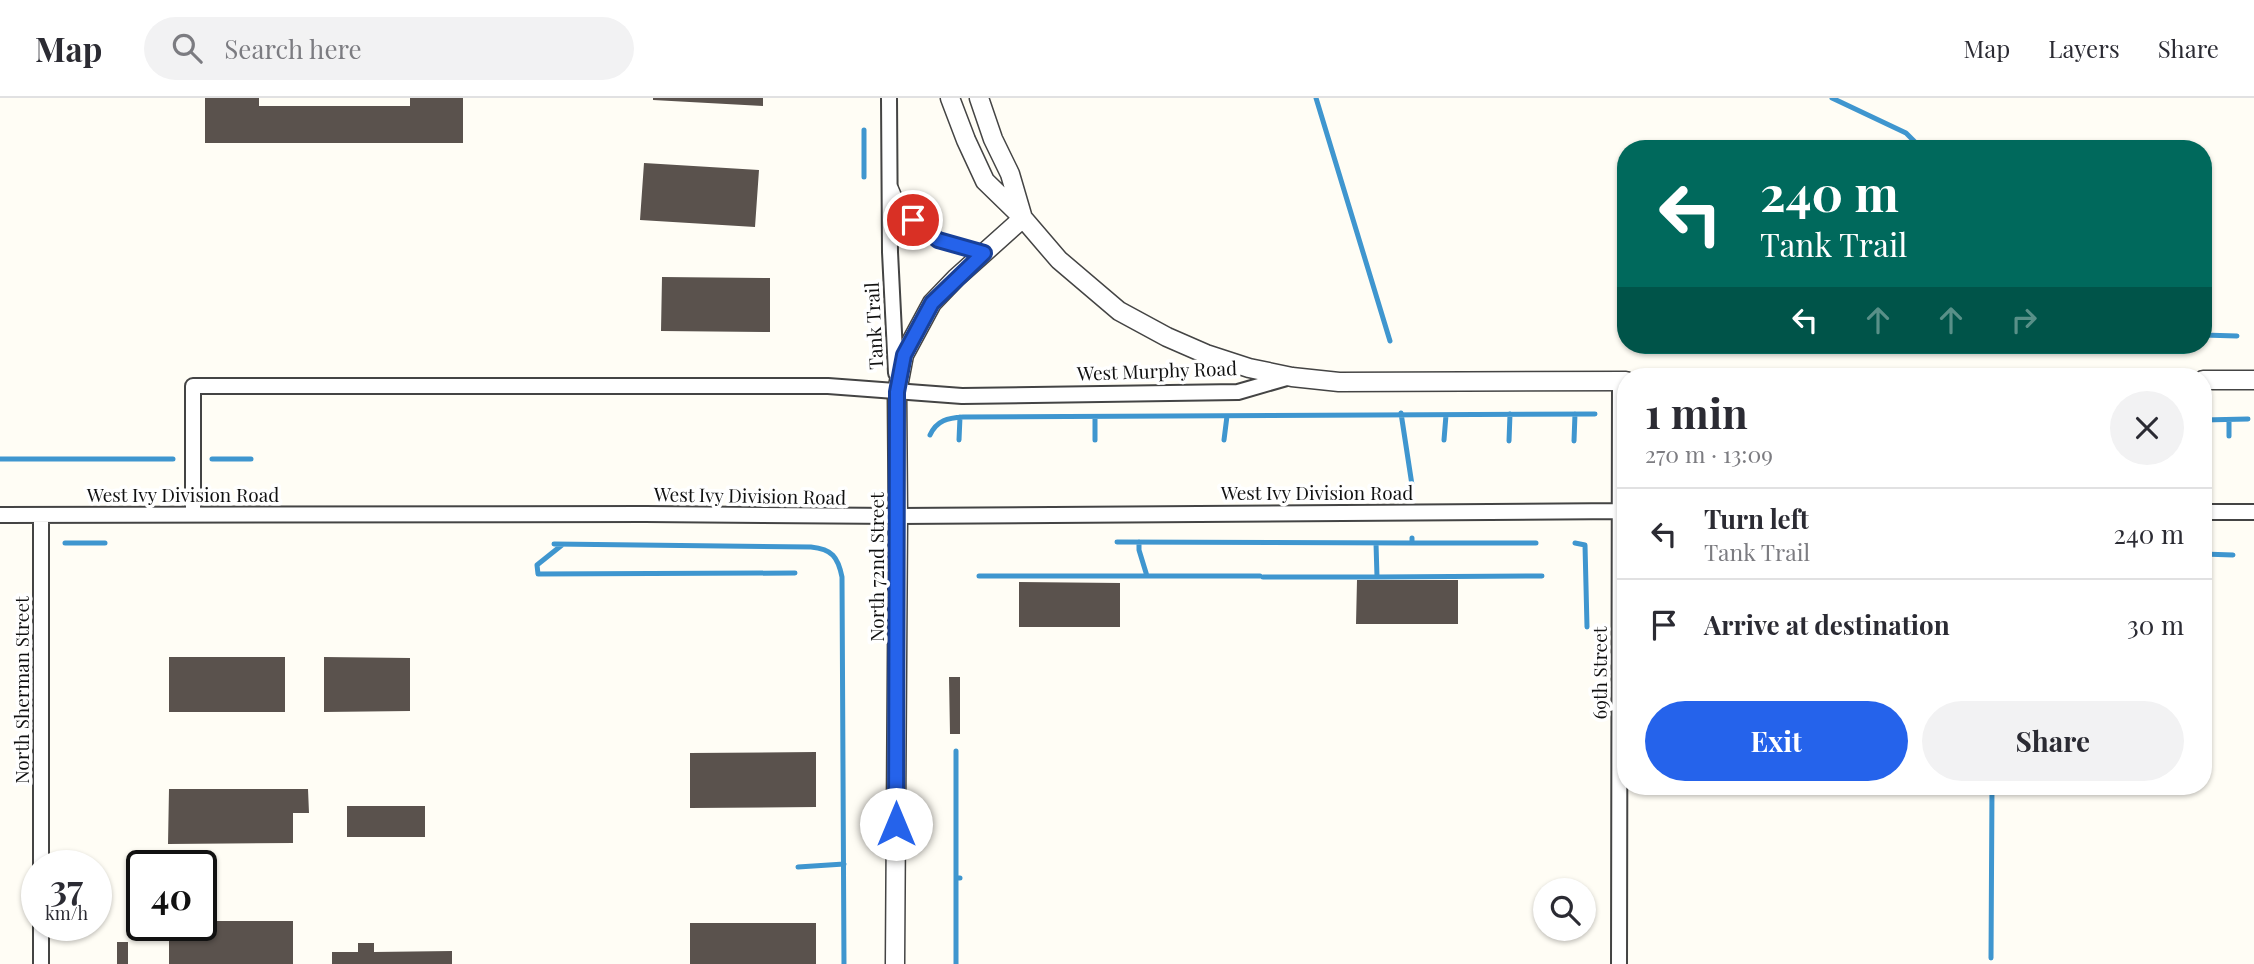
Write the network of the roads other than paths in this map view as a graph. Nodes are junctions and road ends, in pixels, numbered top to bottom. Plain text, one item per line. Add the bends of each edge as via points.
1 (889, 98) edge
2 (950, 98) edge
3 (979, 98) edge
4 (889, 173) junction
5 (1023, 218) junction
6 (984, 253) junction
7 (1292, 377) junction
8 (2212, 380) edge
9 (2254, 380) edge
10 (1617, 381) edge
11 (897, 392) junction
12 (1617, 511) edge
13 (2212, 512) edge
14 (2254, 512) edge
15 (193, 514) junction
16 (0, 515) edge
17 (41, 515) junction
18 (898, 516) junction
19 (1620, 795) edge
20 (41, 850) edge
21 (41, 941) edge
22 (41, 964) edge
23 (895, 964) edge
24 (1619, 964) edge

1 - 4 street, Tank Trail
2 - 5 street via 985,181
3 - 5 street
4 - 6 lane, Tank Trail via 913,220 938,240
4 - 11 street, Tank Trail
5 - 6 street, North 72nd Street
5 - 7 street via 1059,260 1119,312 1206,354
6 - 11 street, North 72nd Street via 932,303 904,355
7 - 10 street, West Murphy Road via 1339,382
7 - 11 street, West Murphy Road via 1238,392 962,396
8 - 9 street
11 - 15 street, West Murphy Road via 828,386 193,386
11 - 18 street, North 72nd Street
12 - 18 street, West Ivy Division Road
13 - 14 street
15 - 17 street, West Ivy Division Road
15 - 18 street, West Ivy Division Road
16 - 17 street, West Ivy Division Road
17 - 20 street, North Sherman Street
18 - 23 street, North 72nd Street
19 - 24 street, 69th Street
21 - 22 street

